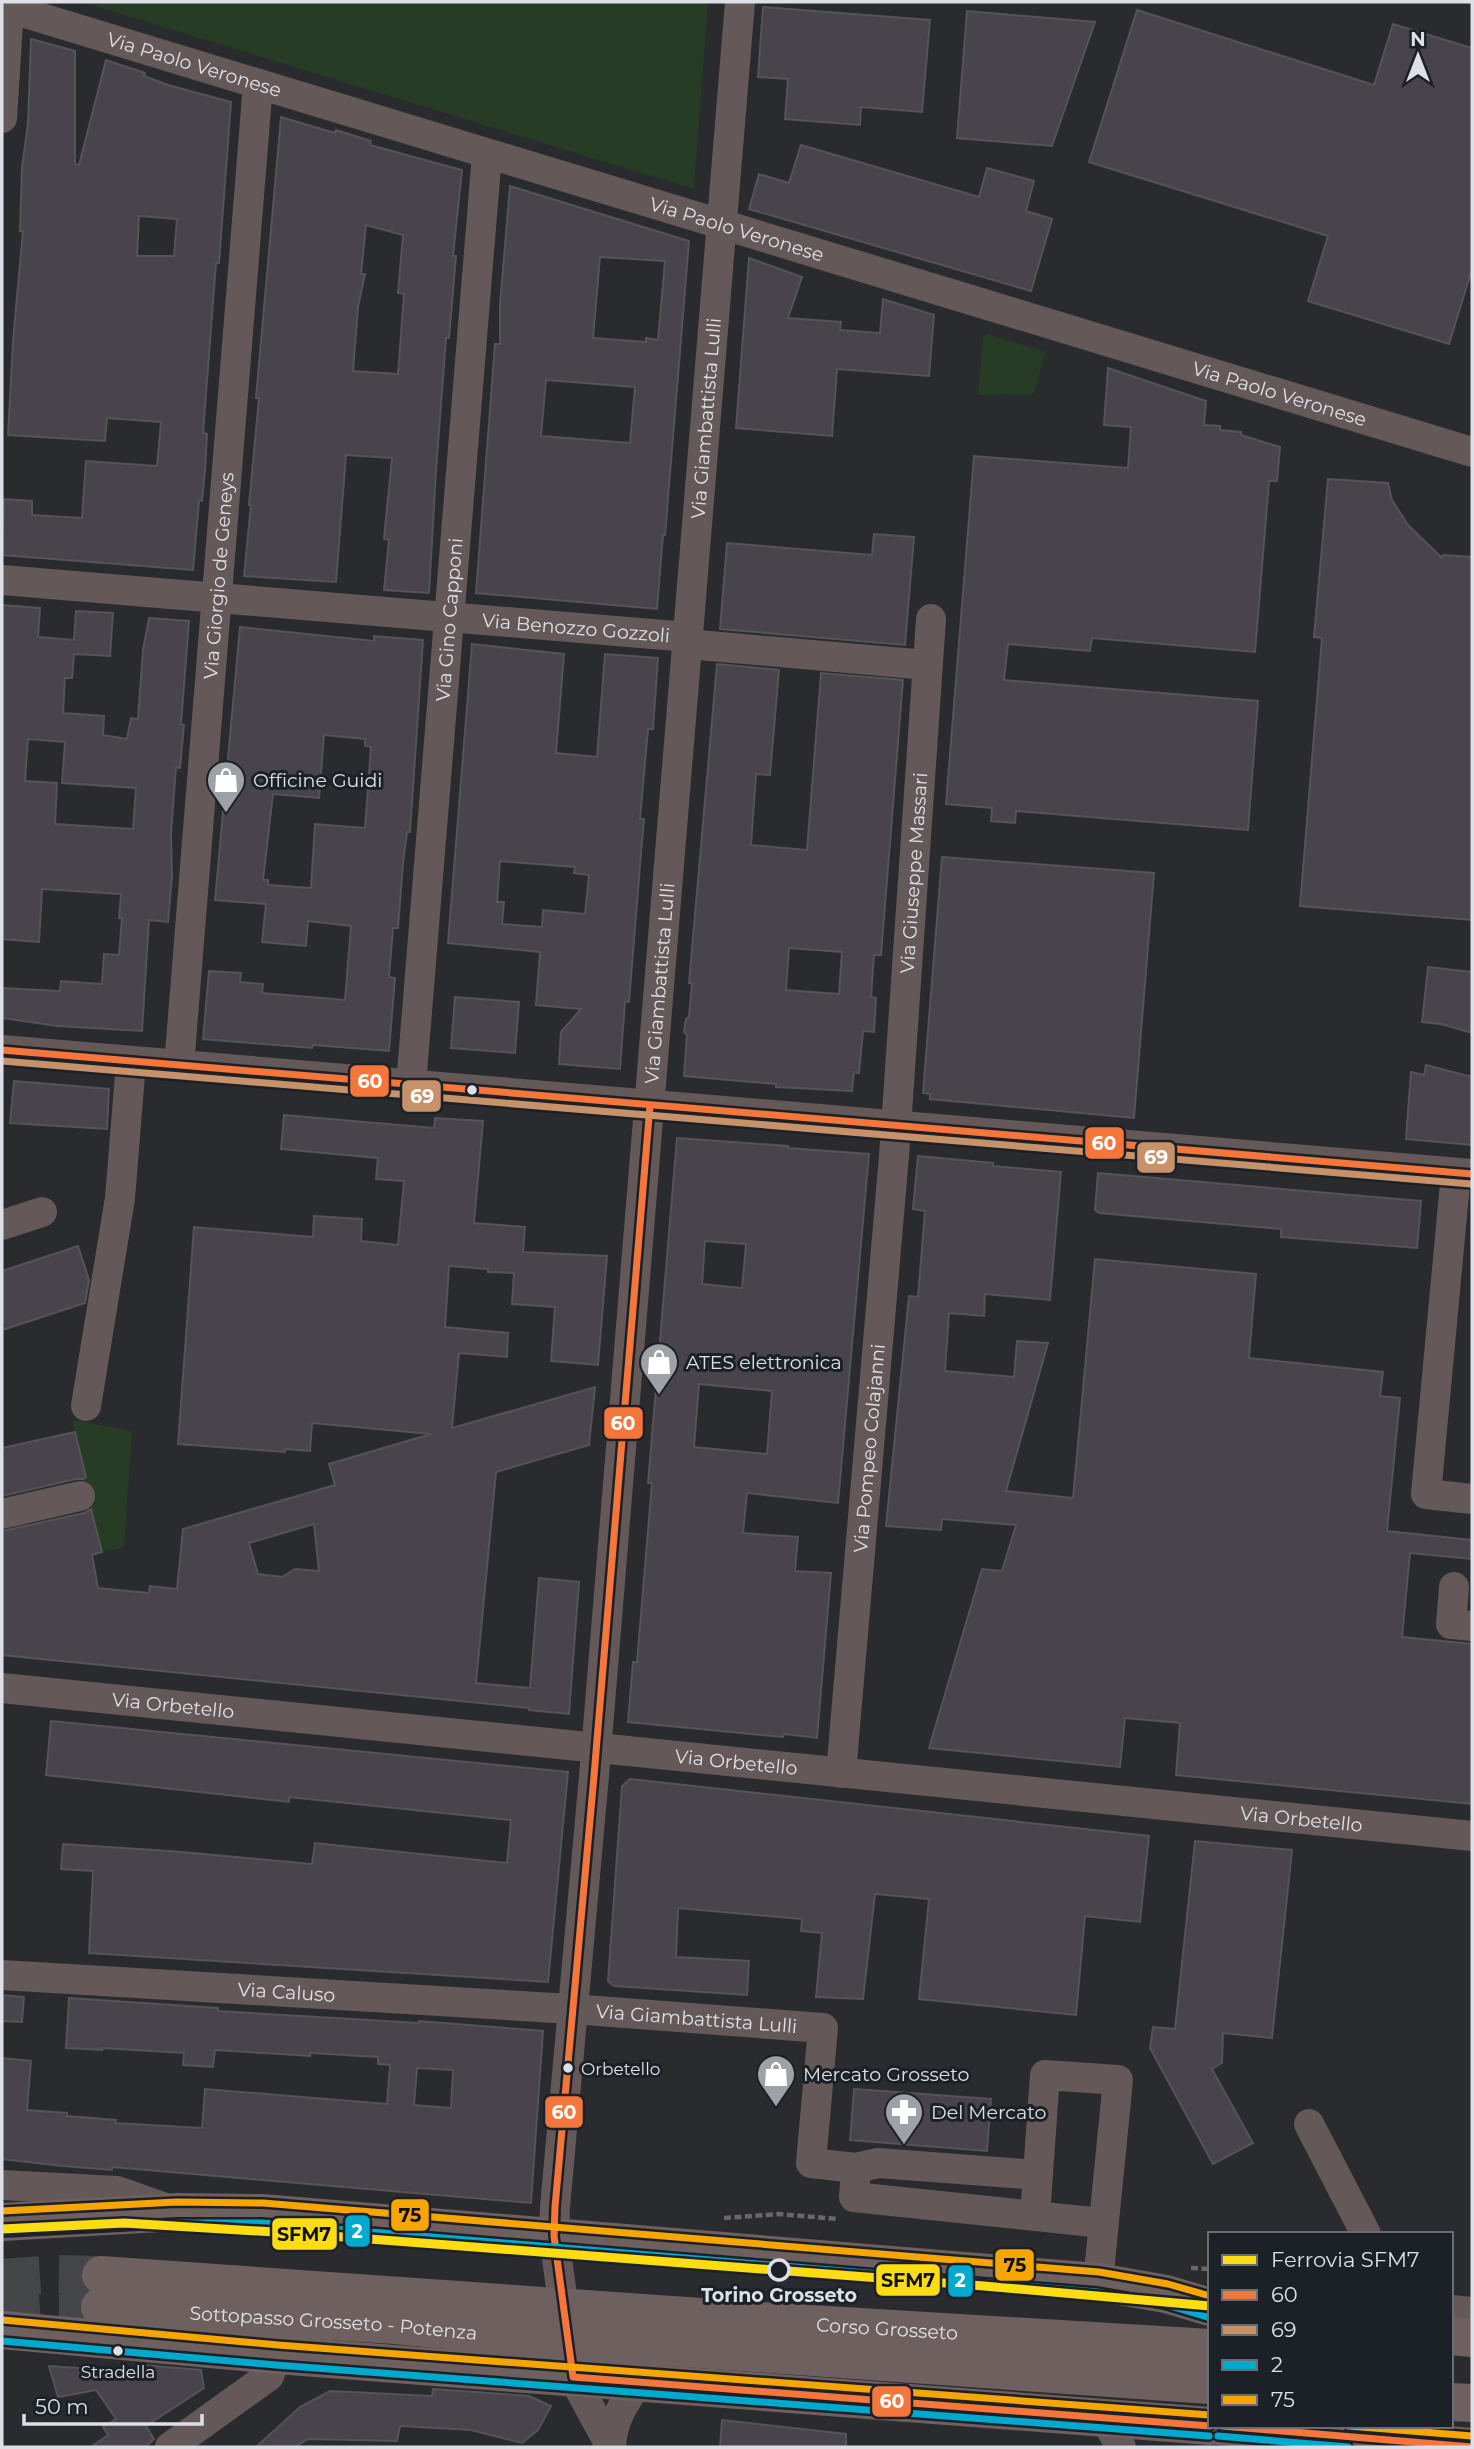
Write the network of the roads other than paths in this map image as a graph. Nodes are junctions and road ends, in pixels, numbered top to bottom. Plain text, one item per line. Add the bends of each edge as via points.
1 (740, 2) edge
2 (5, 7) edge
3 (258, 84) junction
4 (2, 118) edge
5 (487, 154) junction
6 (722, 223) junction
7 (1472, 452) edge
8 (2, 580) edge
9 (217, 597) junction
10 (449, 617) junction
11 (931, 619) dead end
12 (687, 641) junction
13 (927, 665) junction
14 (2, 1050) edge
15 (131, 1062) junction
16 (179, 1066) junction
17 (411, 1086) junction
18 (650, 1105) junction
19 (896, 1125) junction
20 (1464, 1173) edge
21 (42, 1212) dead end
22 (2, 1225) edge
23 (86, 1406) dead end
24 (80, 1496) dead end
25 (1472, 1499) edge
26 (2, 1514) edge
27 (1454, 1587) dead end
28 (1472, 1626) edge
29 (2, 1688) edge
30 (597, 1748) junction
31 (841, 1773) junction
32 (1472, 1836) edge
33 (2, 1975) edge
34 (572, 2009) junction
35 (1309, 2124) dead end
36 (856, 2168) junction
37 (1038, 2175) junction
38 (2, 2185) edge
39 (178, 2212) junction
40 (1035, 2216) junction
41 (2, 2222) edge
42 (1102, 2223) junction
43 (1365, 2232) edge
44 (554, 2236) junction
45 (1098, 2281) junction
46 (1208, 2290) edge
47 (101, 2291) tunnel mouth
48 (1208, 2305) edge
49 (1453, 2310) edge
50 (1472, 2312) edge
51 (566, 2324) junction
52 (2, 2330) edge
53 (1453, 2336) edge
54 (1472, 2338) edge
55 (1208, 2348) edge
56 (277, 2354) junction
57 (1453, 2363) edge
58 (1472, 2364) edge
59 (573, 2377) junction
60 (639, 2382) junction
61 (1208, 2385) edge
62 (1453, 2402) edge
63 (1472, 2403) edge
64 (1208, 2426) edge
65 (1243, 2428) edge
66 (1112, 2432) edge
67 (1151, 2434) edge
68 (170, 2447) edge
69 (610, 2447) edge
70 (1472, 2447) edge

1 - 6 street, Via Giambattista Lulli
2 - 3 street, Via Paolo Veronese
2 - 4 street
3 - 5 street, Via Paolo Veronese
3 - 9 street, Via Giorgio de Geneys
5 - 6 street, Via Paolo Veronese
5 - 10 street, Via Gino Capponi
6 - 7 street, Via Paolo Veronese
6 - 12 street, Via Giambattista Lulli
8 - 9 street, Via Benozzo Gozzoli
9 - 10 street, Via Benozzo Gozzoli
9 - 16 street, Via Giorgio de Geneys
10 - 12 street, Via Benozzo Gozzoli
10 - 17 street, Via Gino Capponi
11 - 13 street, Via Giuseppe Massari
12 - 13 street, Via Benozzo Gozzoli
12 - 18 street, Via Giambattista Lulli
13 - 19 street, Via Giuseppe Massari
14 - 15 street
15 - 16 street
15 - 23 street via 120,1198
16 - 17 street
17 - 18 street
18 - 19 street
18 - 30 street, Via Giambattista Lulli
19 - 20 street
19 - 31 street, Via Pompeo Colajanni
20 - 25 street via 1426,1494
21 - 22 street
24 - 26 street
27 - 28 street via 1451,1624
29 - 30 street, Via Orbetello
30 - 31 street, Via Orbetello
30 - 34 street, Via Giambattista Lulli
31 - 32 street, Via Orbetello
33 - 34 street, Via Caluso
34 - 36 street, Via Giambattista Lulli via 823,2028 811,2163
34 - 44 street, Via Giambattista Lulli
35 - 43 street
36 - 37 street via 878,2163
36 - 40 street via 854,2197
37 - 40 street
37 - 42 street via 1045,2075 1118,2080
38 - 39 street via 117,2192
39 - 41 main road
39 - 44 main road via 262,2213
40 - 42 street
42 - 45 street
44 - 45 main road
44 - 51 street, Via Giambattista Lulli
45 - 46 street
45 - 48 main road
47 - 51 main road, Sottopasso Grosseto - Potenza
49 - 50 street
51 - 55 main road, Corso Grosseto via 743,2320
51 - 59 street, Via Giambattista Lulli
51 - 61 main road, Corso Grosseto
52 - 56 main road
53 - 54 main road
56 - 59 main road
56 - 68 street via 270,2376
57 - 58 main road
59 - 60 main road
59 - 69 street
60 - 66 main road
60 - 69 street via 611,2430
62 - 63 main road
64 - 67 main road
65 - 70 main road
66 - 67 main road

